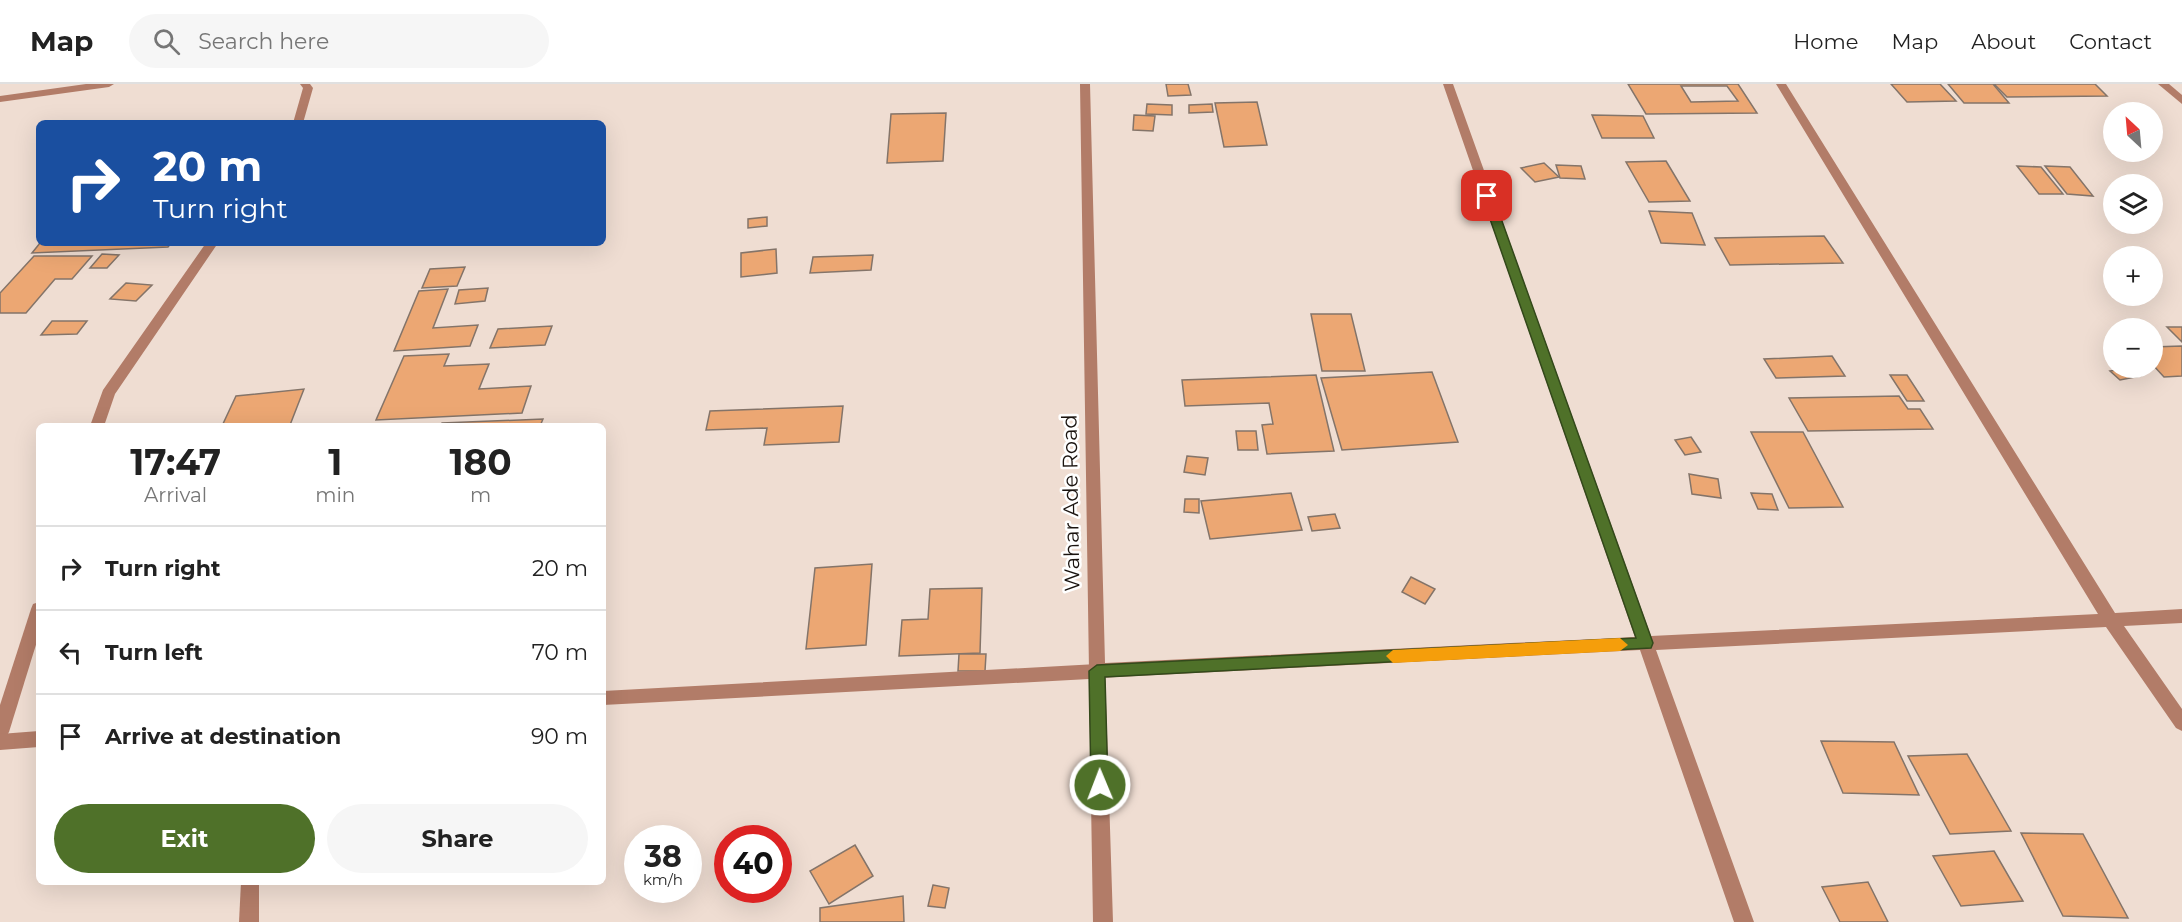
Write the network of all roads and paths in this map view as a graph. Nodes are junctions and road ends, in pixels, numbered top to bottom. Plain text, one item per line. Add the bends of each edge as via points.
1 (109, 84) edge
2 (305, 84) edge
3 (1085, 84) edge
4 (1448, 84) edge
5 (1781, 84) edge
6 (2163, 84) edge
7 (0, 99) edge
8 (2182, 101) edge
9 (299, 120) edge
10 (210, 246) edge
11 (98, 423) edge
12 (2182, 616) edge
13 (36, 618) edge
14 (2111, 620) junction
15 (1646, 643) junction
16 (1097, 671) junction
17 (606, 698) edge
18 (2182, 723) edge
19 (0, 732) edge
20 (36, 739) edge
21 (0, 742) edge
22 (250, 885) edge
23 (249, 922) edge
24 (1103, 922) edge
25 (1744, 922) edge

1 - 7 street
2 - 9 street via 308,88
3 - 16 street, Wahar Ade Road
4 - 15 street
5 - 14 street
6 - 8 street
10 - 11 street via 108,393
12 - 14 street
13 - 19 street
14 - 15 street
14 - 18 street
15 - 16 street
15 - 25 street
16 - 17 street
16 - 24 street, Wahar Ade Road
20 - 21 street
22 - 23 street

